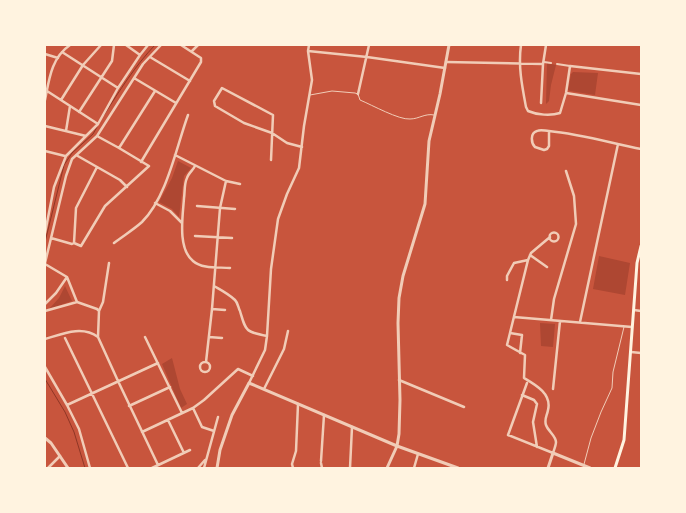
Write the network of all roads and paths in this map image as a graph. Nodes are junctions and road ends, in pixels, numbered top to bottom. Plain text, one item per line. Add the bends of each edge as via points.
1 (70, 45) edge
2 (101, 45) edge
3 (114, 45) edge
4 (126, 45) edge
5 (148, 45) edge
6 (161, 45) edge
7 (181, 45) edge
8 (198, 45) edge
9 (309, 45) edge
10 (369, 45) edge
11 (449, 45) edge
12 (521, 45) edge
13 (546, 45) edge
14 (308, 51) junction
15 (62, 52) junction
16 (192, 52) junction
17 (45, 54) edge
18 (140, 55) junction
19 (150, 57) junction
20 (367, 57) junction
21 (58, 58) junction
22 (446, 62) junction
23 (543, 63) junction
24 (551, 63) dead end
25 (520, 64) junction
26 (557, 64) dead end
27 (83, 65) junction
28 (570, 66) junction
29 (445, 68) junction
30 (641, 74) edge
31 (100, 77) junction
32 (134, 78) junction
33 (190, 81) junction
34 (118, 88) junction
35 (47, 91) junction
36 (154, 91) junction
37 (566, 93) junction
38 (358, 94) junction
39 (309, 95) junction
40 (45, 100) edge
41 (61, 100) junction
42 (541, 103) dead end
43 (176, 104) junction
44 (641, 105) edge
45 (70, 106) junction
46 (79, 112) junction
47 (188, 115) dead end
48 (435, 115) junction
49 (98, 124) junction
50 (45, 126) edge
51 (66, 131) junction
52 (549, 131) junction
53 (272, 133) junction
54 (86, 136) junction
55 (98, 136) junction
56 (618, 144) junction
57 (119, 148) junction
58 (302, 148) junction
59 (641, 149) edge
60 (45, 151) edge
61 (76, 155) junction
62 (175, 155) junction
63 (66, 156) junction
64 (271, 160) dead end
65 (141, 162) junction
66 (195, 166) junction
67 (97, 167) junction
68 (566, 171) dead end
69 (226, 181) junction
70 (240, 184) dead end
71 (127, 187) junction
72 (155, 204) junction
73 (197, 206) dead end
74 (220, 208) junction
75 (236, 209) dead end
76 (182, 223) junction
77 (45, 233) edge
78 (195, 236) dead end
79 (218, 237) junction
80 (550, 237) dead end
81 (51, 238) junction
82 (232, 238) dead end
83 (74, 243) junction
84 (114, 243) dead end
85 (641, 246) edge
86 (530, 255) junction
87 (528, 260) junction
88 (109, 263) dead end
89 (45, 264) edge
90 (215, 267) junction
91 (547, 267) dead end
92 (230, 268) dead end
93 (67, 277) junction
94 (506, 280) dead end
95 (214, 286) junction
96 (77, 302) junction
97 (45, 304) edge
98 (212, 309) junction
99 (224, 310) dead end
100 (634, 310) junction
101 (45, 311) edge
102 (99, 311) junction
103 (641, 311) edge
104 (514, 318) junction
105 (552, 320) junction
106 (560, 321) junction
107 (580, 322) junction
108 (624, 326) junction
109 (632, 327) junction
110 (288, 331) dead end
111 (510, 333) junction
112 (267, 336) junction
113 (98, 337) junction
114 (145, 337) dead end
115 (209, 337) junction
116 (65, 338) dead end
117 (222, 338) dead end
118 (45, 339) edge
119 (631, 352) junction
120 (520, 353) junction
121 (641, 353) edge
122 (206, 362) junction
123 (158, 363) junction
124 (45, 367) edge
125 (253, 376) junction
126 (400, 380) junction
127 (118, 381) junction
128 (249, 383) junction
129 (527, 383) dead end
130 (170, 387) junction
131 (553, 389) dead end
132 (264, 390) junction
133 (92, 394) junction
134 (522, 395) junction
135 (298, 404) junction
136 (67, 405) junction
137 (129, 406) junction
138 (464, 407) dead end
139 (193, 408) junction
140 (182, 413) junction
141 (324, 415) junction
142 (218, 417) dead end
143 (168, 420) junction
144 (352, 427) junction
145 (214, 431) junction
146 (142, 432) junction
147 (45, 438) edge
148 (397, 446) junction
149 (537, 447) junction
150 (190, 450) dead end
151 (184, 453) junction
152 (553, 453) junction
153 (418, 454) junction
154 (60, 456) junction
155 (206, 459) junction
156 (158, 465) junction
157 (583, 466) edge
158 (48, 468) edge
159 (68, 468) edge
160 (90, 468) edge
161 (128, 468) edge
162 (152, 468) edge
163 (198, 468) edge
164 (204, 468) edge
165 (217, 468) edge
166 (292, 468) edge
167 (322, 468) edge
168 (350, 468) edge
169 (387, 468) edge
170 (414, 468) edge
171 (458, 468) edge
172 (548, 468) edge
173 (590, 468) edge
174 (615, 468) edge

1 - 15 street
2 - 27 street
3 - 31 street via 112,60
4 - 18 street
5 - 18 street
6 - 19 street
7 - 16 street
8 - 16 street
9 - 14 street
10 - 20 street
11 - 22 street
12 - 25 street
13 - 23 street
14 - 20 street
14 - 39 street via 312,80
15 - 21 street
15 - 27 street
16 - 33 street via 202,60
17 - 21 street
18 - 34 street
19 - 32 street
19 - 33 street
20 - 29 street
20 - 38 street
21 - 35 street via 49,73
22 - 25 street
22 - 29 street
23 - 24 street
23 - 25 street
23 - 42 street
25 - 37 street via 528,111 559,114
26 - 28 street
27 - 31 street
27 - 41 street
28 - 30 street
28 - 37 street
29 - 48 street
31 - 34 street
31 - 46 street
32 - 36 street
32 - 55 street
33 - 43 street
34 - 49 street
35 - 40 street
35 - 41 street
36 - 43 street
36 - 57 street
37 - 44 street
38 - 39 lane via 332,90
38 - 48 lane via 360,100 403,118
39 - 58 street
41 - 45 street
43 - 65 street
45 - 46 street
45 - 51 street
46 - 49 street
47 - 62 street
48 - 126 street via 429,141 424,204 399,298
49 - 54 street
50 - 51 street
51 - 54 street
52 - 52 street via 547,149 535,147 532,142 534,134 539,130
52 - 56 street
53 - 53 street via 244,123 215,106 222,88 273,115
53 - 58 street
53 - 64 street
54 - 63 street
55 - 57 street
55 - 61 street
56 - 59 street
56 - 107 street
57 - 65 street
58 - 112 street via 300,168 278,219
60 - 63 street
61 - 67 street
61 - 81 street via 69,165
62 - 66 street
62 - 72 street
63 - 77 street via 54,187
65 - 71 street via 149,166
66 - 69 street
66 - 76 street via 186,179
67 - 71 street
67 - 83 street via 76,208
68 - 105 street via 574,196 576,224 554,299
69 - 70 street
69 - 74 street
71 - 83 street via 105,206 82,246
72 - 76 street via 170,211
72 - 84 street via 141,222
73 - 74 street
74 - 75 street
74 - 79 street
76 - 90 street via 189,258 201,266
78 - 79 street
79 - 82 street
79 - 90 street
80 - 86 street
81 - 83 street
81 - 89 street
85 - 100 main road
86 - 87 street
86 - 91 street
87 - 94 street via 514,263
87 - 104 street
88 - 102 street
89 - 93 street
90 - 92 street
90 - 95 street
93 - 96 street
93 - 97 street
95 - 98 street
95 - 112 street via 236,302 248,331
96 - 101 street
96 - 102 street
98 - 99 street
98 - 115 street
100 - 103 street
100 - 109 main road
102 - 113 street
104 - 105 street
104 - 111 street
105 - 106 street
106 - 107 street
106 - 131 street
107 - 108 street
108 - 109 street
108 - 157 lane via 612,388
109 - 119 main road
110 - 132 street via 284,348
111 - 120 street via 507,345
111 - 120 street via 522,335
112 - 125 street via 265,350
113 - 118 street via 81,330
113 - 127 street
114 - 123 street
115 - 117 street
115 - 122 street
116 - 133 street
119 - 121 street
119 - 174 main road via 624,440
120 - 152 street via 525,355 524,378 545,394 549,402 545,424 556,442
122 - 122 street via 200,367 205,372 210,369
123 - 127 street
123 - 130 street
124 - 136 street
125 - 128 street
125 - 139 street via 238,369
126 - 138 street
126 - 148 street
127 - 133 street
127 - 137 street
128 - 132 street
128 - 165 street via 232,415
129 - 134 street
130 - 137 street
130 - 140 street
132 - 135 street
133 - 136 street
133 - 161 street
134 - 149 street via 537,404 533,422
134 - 149 street via 508,435
135 - 141 street
135 - 166 street
136 - 160 street via 79,428
137 - 146 street
139 - 140 street
139 - 145 street via 202,427
140 - 143 street
141 - 144 street
141 - 167 street
142 - 145 street
143 - 146 street
143 - 151 street
144 - 148 street
144 - 168 street
145 - 155 street
146 - 156 street
147 - 154 street
148 - 153 street
148 - 169 street
149 - 152 street
150 - 151 street
151 - 156 street
152 - 157 street
152 - 172 street
153 - 170 street
153 - 171 street
154 - 158 street
154 - 159 street
155 - 163 street
155 - 164 street
156 - 162 street
157 - 173 street

